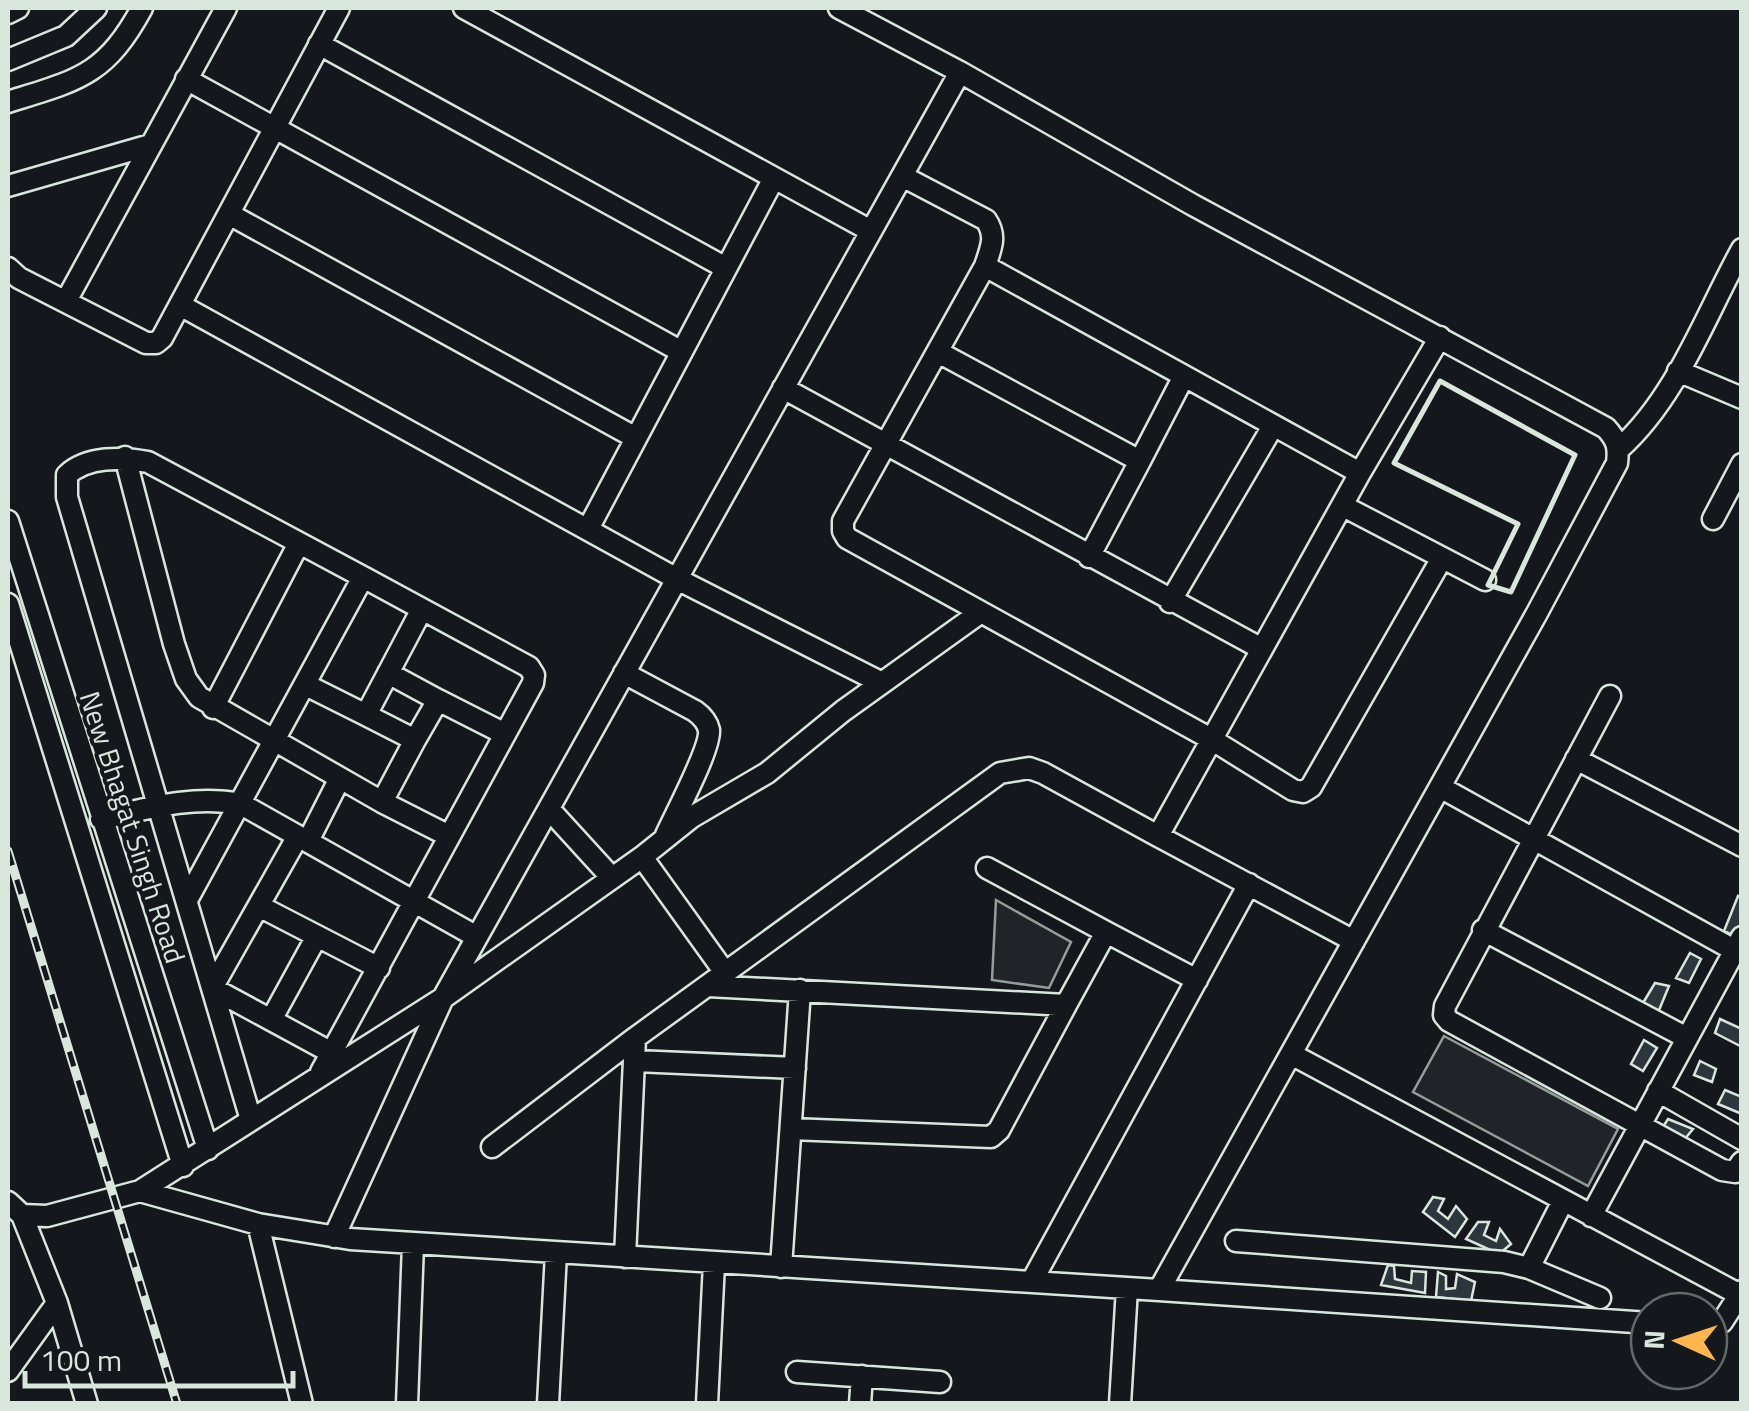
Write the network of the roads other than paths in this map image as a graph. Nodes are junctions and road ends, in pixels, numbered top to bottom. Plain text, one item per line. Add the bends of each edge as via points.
1 (18, 8) edge
2 (96, 8) edge
3 (142, 8) edge
4 (226, 8) edge
5 (339, 8) edge
6 (464, 8) edge
7 (839, 8) edge
8 (8, 13) edge
9 (320, 44) junction
10 (8, 60) edge
11 (960, 72) junction
12 (186, 80) junction
13 (8, 102) edge
14 (274, 128) junction
15 (150, 145) junction
16 (902, 176) junction
17 (774, 178) junction
18 (8, 186) edge
19 (228, 214) junction
20 (871, 231) junction
21 (1742, 249) edge
22 (985, 266) junction
23 (8, 268) edge
24 (726, 268) junction
25 (1734, 282) edge
26 (66, 301) junction
27 (180, 304) junction
28 (1440, 337) junction
29 (682, 352) junction
30 (938, 352) junction
31 (1678, 370) junction
32 (1184, 376) junction
33 (784, 388) junction
34 (1742, 398) edge
35 (1273, 426) junction
36 (636, 438) junction
37 (887, 445) junction
38 (1619, 448) junction
39 (125, 458) junction
40 (1140, 462) junction
41 (1742, 464) edge
42 (1360, 473) junction
43 (1343, 506) junction
44 (1712, 519) dead end
45 (8, 521) edge
46 (588, 530) junction
47 (298, 543) junction
48 (1090, 557) junction
49 (1442, 558) junction
50 (363, 577) junction
51 (677, 579) junction
52 (1485, 580) dead end
53 (1170, 602) junction
54 (8, 604) edge
55 (422, 609) junction
56 (982, 612) junction
57 (1262, 649) junction
58 (388, 673) junction
59 (624, 673) junction
60 (882, 683) junction
61 (306, 685) junction
62 (1610, 696) dead end
63 (438, 700) junction
64 (213, 708) junction
65 (366, 715) junction
66 (505, 734) junction
67 (1212, 739) junction
68 (415, 740) junction
69 (274, 742) junction
70 (1576, 760) junction
71 (340, 778) junction
72 (1440, 787) junction
73 (382, 802) junction
74 (241, 804) junction
75 (160, 806) junction
76 (549, 808) junction
77 (101, 819) junction
78 (449, 836) junction
79 (665, 836) junction
80 (1158, 836) junction
81 (303, 838) junction
82 (1533, 841) junction
83 (1742, 846) edge
84 (642, 858) junction
85 (987, 868) dead end
86 (612, 878) junction
87 (1249, 884) junction
88 (187, 900) junction
89 (416, 902) junction
90 (259, 906) junction
91 (1484, 930) junction
92 (1106, 932) junction
93 (317, 936) junction
94 (477, 937) junction
95 (1354, 942) junction
96 (1738, 944) edge
97 (379, 968) junction
98 (717, 980) junction
99 (1197, 980) junction
100 (212, 988) junction
101 (800, 990) junction
102 (443, 998) junction
103 (1066, 1005) junction
104 (271, 1020) junction
105 (635, 1038) junction
106 (1687, 1038) junction
107 (332, 1053) junction
108 (1290, 1054) junction
109 (636, 1061) junction
110 (795, 1068) junction
111 (320, 1074) junction
112 (1658, 1091) junction
113 (251, 1120) junction
114 (1640, 1125) junction
115 (791, 1130) junction
116 (1742, 1139) edge
117 (492, 1147) dead end
118 (208, 1149) junction
119 (1742, 1162) edge
120 (182, 1166) junction
121 (140, 1191) junction
122 (1563, 1201) junction
123 (15, 1209) edge
124 (1590, 1216) junction
125 (258, 1224) junction
126 (334, 1237) junction
127 (1236, 1241) dead end
128 (413, 1244) junction
129 (556, 1253) junction
130 (626, 1257) junction
131 (714, 1263) junction
132 (781, 1267) junction
133 (1529, 1268) junction
134 (1032, 1281) junction
135 (1127, 1288) junction
136 (1158, 1290) junction
137 (1741, 1294) edge
138 (1600, 1298) dead end
139 (56, 1304) junction
140 (1629, 1322) edge
141 (10, 1362) edge
142 (798, 1372) dead end
143 (862, 1376) junction
144 (940, 1382) dead end
145 (87, 1404) edge
146 (302, 1404) edge
147 (407, 1404) edge
148 (548, 1404) edge
149 (707, 1404) edge
150 (860, 1404) edge
151 (1120, 1404) edge

1 - 8 street
2 - 10 street via 66,36
3 - 13 street via 105,62 75,81
4 - 12 street
5 - 9 street
6 - 17 street
7 - 11 street
9 - 14 street
9 - 24 street
11 - 16 street
11 - 28 street
12 - 14 street
12 - 15 street
14 - 19 street
14 - 29 street
15 - 18 street
15 - 26 street
16 - 20 street
16 - 22 street via 986,220 993,242
17 - 20 street
17 - 24 street
19 - 27 street
19 - 36 street
20 - 33 street
21 - 25 street
22 - 30 street
22 - 32 street
23 - 26 street
24 - 29 street
25 - 31 street
26 - 27 street via 146,343 162,338
27 - 46 street
28 - 38 street via 1606,428
28 - 42 street
29 - 36 street
30 - 37 street
30 - 40 street
31 - 34 street
31 - 38 street via 1648,418
32 - 35 street
32 - 40 street
33 - 37 street
33 - 51 street
35 - 42 street
35 - 53 street
36 - 46 street
37 - 48 street
37 - 56 street via 843,531
38 - 72 street via 1617,463
39 - 47 street via 148,462
39 - 64 street via 186,679
39 - 75 street via 74,468 65,486
40 - 48 street
41 - 44 street
42 - 43 street
43 - 49 street
43 - 57 street
45 - 77 street, New Bhagat Singh Road
46 - 51 street
47 - 50 street
47 - 64 street
48 - 53 street
49 - 52 street
49 - 67 street via 1311,787 1293,790
50 - 55 street
50 - 61 street
51 - 59 street
51 - 60 street
53 - 57 street
54 - 120 street, New Bhagat Singh Road
55 - 58 street
55 - 66 street via 529,667 533,683
56 - 60 street
56 - 67 street
57 - 67 street
58 - 63 street
58 - 65 street
59 - 76 street
59 - 79 street via 695,711 709,728
60 - 79 street via 767,773
61 - 65 street
61 - 69 street
62 - 70 street
63 - 66 street
63 - 68 street
64 - 69 street
65 - 68 street
66 - 78 street
67 - 80 street
68 - 73 street
69 - 71 street
69 - 74 street
70 - 82 street
70 - 83 street
71 - 73 street
71 - 81 street
72 - 82 street
72 - 95 street
73 - 78 street
74 - 75 street via 216,799
74 - 81 street
74 - 88 street
75 - 77 street
75 - 88 street
76 - 86 street
76 - 94 street
77 - 118 street, New Bhagat Singh Road
78 - 89 street
79 - 84 street
80 - 87 street
80 - 98 street via 1043,773 1014,768
81 - 89 street
81 - 90 street
82 - 91 street
82 - 96 street
84 - 86 street
84 - 98 street
85 - 92 street
86 - 102 street
87 - 95 street
87 - 99 street
88 - 100 street
89 - 94 street
89 - 97 street
90 - 93 street
90 - 100 street
91 - 106 street
91 - 114 street via 1444,1015
92 - 99 street
92 - 103 street
93 - 97 street
93 - 104 street
94 - 102 street
95 - 108 street
96 - 106 street
97 - 107 street
98 - 101 street
98 - 105 street
99 - 134 street
100 - 104 street
100 - 113 street
101 - 103 street
101 - 110 street
102 - 111 street
102 - 126 street
103 - 115 street via 990,1137
104 - 107 street
105 - 109 street
105 - 117 street
106 - 112 street
107 - 111 street
108 - 122 street
108 - 136 street
109 - 110 street
109 - 130 street
110 - 115 street
111 - 113 street
112 - 114 street
112 - 116 street
113 - 118 street
114 - 119 street via 1728,1172
114 - 124 street
115 - 132 street
118 - 120 street
120 - 121 street
121 - 123 street via 48,1216
121 - 125 street
122 - 124 street
122 - 133 street
123 - 139 street
124 - 137 street
125 - 126 street
125 - 146 street
126 - 128 street
127 - 133 street via 1481,1258
128 - 129 street
128 - 147 street
129 - 130 street
129 - 148 street
130 - 131 street
131 - 132 street
131 - 149 street
132 - 134 street
133 - 138 street
134 - 135 street
135 - 136 street
135 - 151 street
136 - 140 street
139 - 141 street
139 - 145 street
142 - 143 street
143 - 144 street
143 - 150 street

